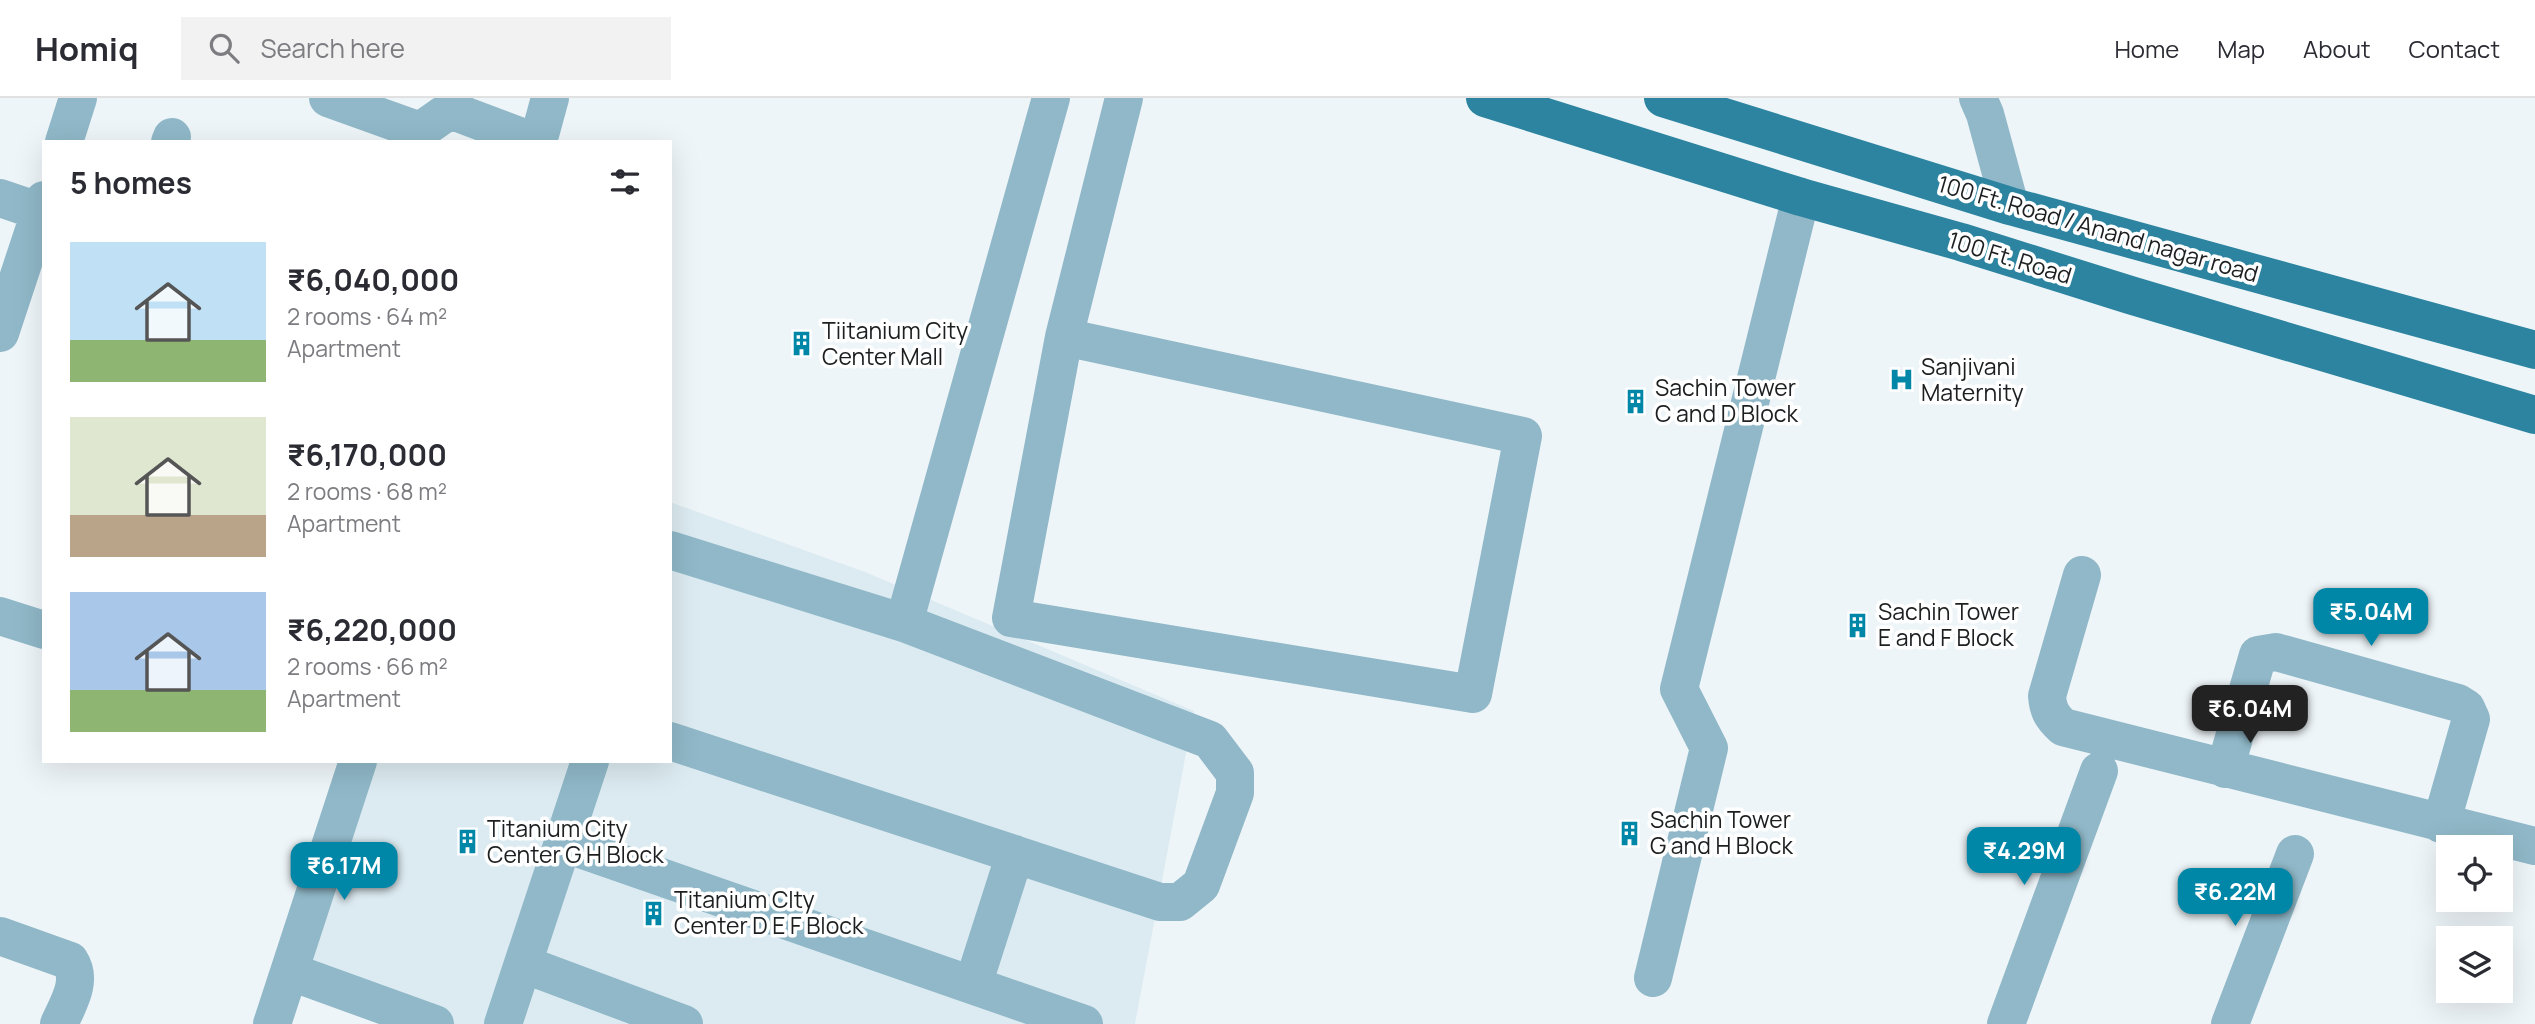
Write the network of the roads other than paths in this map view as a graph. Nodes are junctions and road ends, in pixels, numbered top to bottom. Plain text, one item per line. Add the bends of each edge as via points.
1 (78, 98) edge
2 (328, 98) edge
3 (551, 98) edge
4 (1051, 98) edge
5 (1124, 98) edge
6 (1485, 98) edge
7 (1663, 98) edge
8 (1978, 98) edge
9 (452, 104) edge
10 (65, 140) edge
11 (532, 140) edge
12 (537, 140) edge
13 (1801, 197) junction
14 (0, 198) edge
15 (2010, 206) junction
16 (42, 208) edge
17 (0, 333) edge
18 (1064, 337) junction
19 (2535, 350) edge
20 (2535, 415) edge
21 (672, 551) edge
22 (2082, 575) dead end
23 (0, 615) edge
24 (904, 623) junction
25 (42, 629) edge
26 (672, 742) edge
27 (357, 763) edge
28 (589, 763) edge
29 (2225, 769) junction
30 (2099, 771) dead end
31 (2441, 824) junction
32 (563, 843) junction
33 (2535, 846) edge
34 (1015, 853) junction
35 (2295, 854) dead end
36 (0, 936) edge
37 (523, 964) junction
38 (291, 972) junction
39 (1653, 978) dead end
40 (973, 985) junction
41 (59, 1024) edge
42 (272, 1024) edge
43 (435, 1024) edge
44 (503, 1024) edge
45 (684, 1024) edge
46 (1084, 1024) edge
47 (2006, 1024) edge
48 (2230, 1024) edge

1 - 10 street
2 - 9 street via 420,131
3 - 12 street
4 - 24 street
5 - 18 street
6 - 13 main road, 100 Ft. Road
7 - 15 main road, 100 Ft. Road / Anand nagar road
8 - 15 street
9 - 11 street
13 - 20 main road, 100 Ft. Road
13 - 39 street via 1679,689 1709,748
14 - 16 street
15 - 19 main road, 100 Ft. Road / Anand nagar road
16 - 17 street
18 - 18 street via 1011,618 1473,694 1523,436
21 - 24 street
22 - 29 street via 2047,696 2054,719 2063,727
23 - 25 street
24 - 34 street via 1210,740 1235,773 1235,793 1200,885 1180,902 1160,902
26 - 34 street
27 - 38 street
28 - 32 street
29 - 31 street
29 - 31 street via 2258,654 2276,652 2466,708 2471,719
30 - 47 street
31 - 33 street
32 - 37 street
32 - 40 street
34 - 40 street
35 - 48 street
36 - 41 street via 70,961 76,984
37 - 44 street
37 - 45 street
38 - 42 street
38 - 43 street
40 - 46 street

